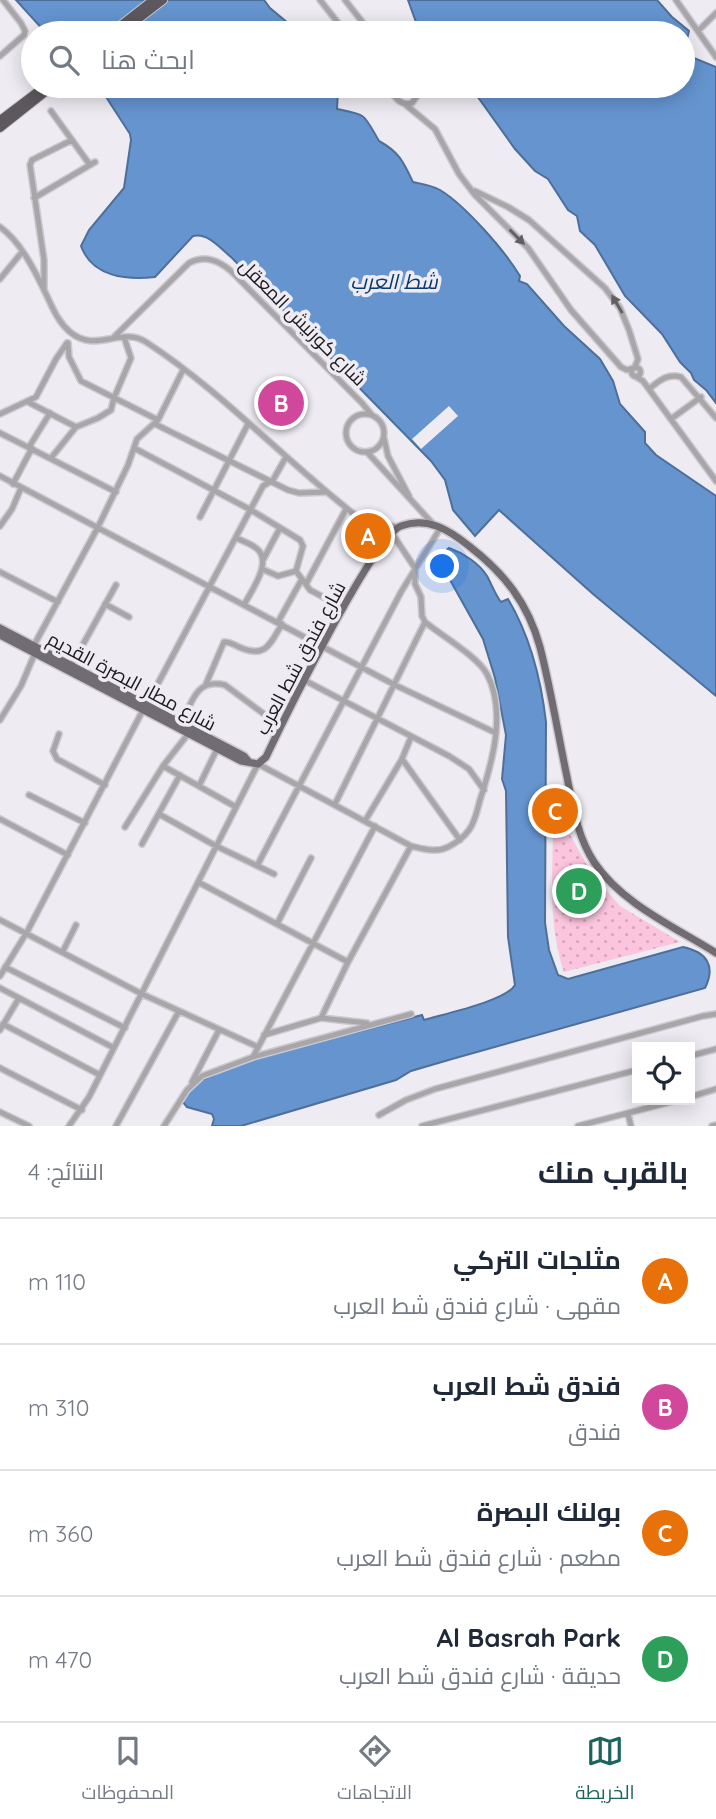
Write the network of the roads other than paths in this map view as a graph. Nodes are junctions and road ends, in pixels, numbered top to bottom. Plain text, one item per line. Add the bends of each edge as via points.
1 (3, 0) edge
2 (153, 0) edge
3 (163, 0) edge
4 (320, 0) edge
5 (345, 0) edge
6 (676, 0) edge
7 (687, 0) edge
8 (681, 7) junction
9 (716, 13) edge
10 (126, 21) edge
11 (136, 21) edge
12 (337, 21) edge
13 (362, 21) edge
14 (691, 21) edge
15 (21, 25) edge
16 (695, 27) edge
17 (698, 31) junction
18 (21, 38) edge
19 (715, 54) edge
20 (0, 55) edge
21 (33, 98) edge
22 (34, 98) edge
23 (397, 98) edge
24 (416, 98) edge
25 (405, 105) junction
26 (51, 111) dead end
27 (0, 120) edge
28 (0, 128) edge
29 (72, 140) junction
30 (470, 188) junction
31 (34, 198) junction
32 (0, 226) edge
33 (22, 252) junction
34 (1, 276) edge
35 (44, 289) junction
36 (73, 335) junction
37 (124, 337) junction
38 (113, 338) junction
39 (68, 342) junction
40 (183, 370) junction
41 (636, 371) junction
42 (649, 389) junction
43 (701, 397) junction
44 (114, 398) junction
45 (28, 402) junction
46 (50, 413) junction
47 (0, 414) edge
48 (372, 415) junction
49 (716, 418) edge
50 (671, 419) junction
51 (156, 422) junction
52 (248, 424) junction
53 (76, 426) junction
54 (0, 433) edge
55 (384, 436) junction
56 (30, 448) junction
57 (134, 448) junction
58 (367, 452) junction
59 (286, 457) junction
60 (51, 458) junction
61 (230, 462) junction
62 (0, 476) edge
63 (716, 481) edge
64 (270, 482) junction
65 (13, 484) junction
66 (21, 488) junction
67 (116, 492) junction
68 (214, 492) junction
69 (326, 492) junction
70 (411, 499) junction
71 (346, 509) junction
72 (251, 510) junction
73 (200, 517) dead end
74 (0, 526) edge
75 (437, 526) junction
76 (280, 528) junction
77 (97, 529) junction
78 (394, 530) junction
79 (236, 538) junction
80 (263, 560) junction
81 (415, 568) junction
82 (262, 569) junction
83 (296, 571) junction
84 (0, 572) edge
85 (304, 582) junction
86 (116, 585) dead end
87 (210, 587) junction
88 (58, 602) junction
89 (105, 604) junction
90 (244, 605) junction
91 (344, 608) junction
92 (130, 617) dead end
93 (425, 622) junction
94 (280, 623) junction
95 (0, 628) edge
96 (0, 635) edge
97 (322, 646) junction
98 (34, 650) junction
99 (71, 666) junction
100 (362, 667) junction
101 (304, 680) junction
102 (206, 684) junction
103 (396, 685) junction
104 (345, 701) junction
105 (145, 708) junction
106 (378, 719) junction
107 (0, 720) edge
108 (181, 724) junction
109 (280, 726) junction
110 (496, 733) junction
111 (60, 734) dead end
112 (188, 734) junction
113 (411, 737) junction
114 (217, 749) junction
115 (402, 759) junction
116 (253, 763) junction
117 (163, 766) junction
118 (180, 775) junction
119 (104, 785) junction
120 (300, 785) junction
121 (199, 786) junction
122 (484, 790) junction
123 (29, 795) dead end
124 (335, 804) junction
125 (236, 807) junction
126 (159, 814) junction
127 (0, 819) edge
128 (365, 821) junction
129 (85, 823) junction
130 (375, 826) junction
131 (125, 827) dead end
132 (460, 840) junction
133 (142, 844) dead end
134 (216, 846) junction
135 (411, 846) junction
136 (68, 855) junction
137 (311, 858) dead end
138 (257, 866) junction
139 (274, 874) dead end
140 (198, 882) junction
141 (0, 920) edge
142 (277, 924) junction
143 (76, 925) dead end
144 (27, 932) junction
145 (313, 943) junction
146 (63, 951) junction
147 (716, 953) edge
148 (348, 962) junction
149 (5, 967) junction
150 (0, 976) edge
151 (0, 988) edge
152 (142, 994) junction
153 (19, 998) junction
154 (179, 1011) junction
155 (411, 1014) dead end
156 (716, 1014) edge
157 (321, 1018) junction
158 (369, 1024) junction
159 (2, 1027) edge
160 (125, 1028) junction
161 (219, 1030) junction
162 (264, 1035) junction
163 (114, 1048) junction
164 (258, 1048) junction
165 (716, 1049) edge
166 (695, 1055) edge
167 (253, 1057) junction
168 (0, 1068) edge
169 (632, 1071) edge
170 (100, 1075) junction
171 (191, 1085) junction
172 (716, 1089) edge
173 (695, 1095) edge
174 (660, 1105) edge
175 (82, 1110) junction
176 (0, 1112) edge
177 (628, 1114) junction
178 (379, 1115) dead end
179 (29, 1126) edge
180 (69, 1126) edge
181 (116, 1126) edge
182 (164, 1126) edge
183 (422, 1126) edge
184 (578, 1126) edge
185 (631, 1126) edge

1 - 15 street
2 - 10 highway
3 - 11 highway
4 - 12 street
5 - 13 street
6 - 8 street
7 - 8 street
8 - 14 street
9 - 17 street
16 - 17 street
17 - 19 street
18 - 20 street
21 - 27 highway
22 - 28 highway
23 - 25 street
24 - 25 street
25 - 30 street via 435,129
26 - 29 street
29 - 31 street via 30,162
29 - 31 street via 92,164
30 -> 41 street via 528,248 571,310 624,369
41 -> 30 street via 638,359 620,307 605,288 528,220
31 - 35 street
32 - 33 street
33 - 34 street
33 - 35 street
35 - 36 street via 58,318
36 - 38 street via 93,342
36 - 39 street
37 - 38 street
37 - 40 street via 141,339
37 - 44 street via 131,358
38 - 48 street, شارع كورنيش المعقل via 189,263 212,259 231,271
39 - 44 street via 69,357 81,382
39 - 45 street via 36,397
40 - 51 street
40 - 52 street
41 - 42 street
42 - 43 street via 664,377 677,375
42 - 50 street
43 - 49 street
43 - 50 street
44 - 51 street
44 - 53 street via 111,410
45 - 46 street
45 - 47 street
46 - 53 street
46 - 56 street
48 - 55 street via 380,421
48 - 58 street via 357,416 346,433 352,447
50 - 63 street
51 - 57 street via 139,436
51 - 61 street
52 - 59 street
52 - 61 street
53 - 60 street
54 - 56 street
55 - 58 street via 380,445
55 - 70 street via 388,456
56 - 60 street
56 - 65 street
57 - 67 street
57 - 68 street
58 - 70 street
59 - 64 street
59 - 69 street
60 - 67 street
61 - 64 street
61 - 68 street
62 - 65 street
64 - 69 street via 295,492
64 - 72 street via 263,486
65 - 66 street
66 - 74 street
66 - 77 street
67 - 77 street
68 - 72 street
68 - 73 street
69 - 71 street
70 - 75 street
71 - 78 street via 365,522
71 - 85 street
72 - 76 street
72 - 79 street
75 - 78 main road via 415,523
75 - 81 street
75 - 147 main road via 496,568 524,606 540,648 579,829 594,861 619,890
76 - 80 street
76 - 83 street via 303,546
77 - 87 street
77 - 88 street
78 - 81 street
78 - 91 main road, شارع فندق شط العرب
79 - 80 street via 256,548
79 - 87 street
80 - 82 street
81 - 93 street
81 - 100 street
82 - 83 street via 278,576
82 - 90 street
83 - 85 street
84 - 88 street
85 - 91 street
85 - 94 street
86 - 89 street
87 - 90 street
87 - 105 street
88 - 98 street
89 - 92 street
89 - 99 street
90 - 94 street
91 - 97 main road, شارع فندق شط العرب
93 - 103 street
93 - 110 street via 486,673 494,699
94 - 97 street
94 - 102 street via 267,648 259,651 224,642
95 - 98 main road, شارع مطار البصرة القديم
96 - 98 main road, شارع مطار البصرة القديم
97 - 100 street
97 - 101 main road, شارع فندق شط العرب
98 - 99 main road, شارع مطار البصرة القديم
98 - 105 main road, شارع مطار البصرة القديم
98 - 107 street via 21,686
99 - 105 main road, شارع مطار البصرة القديم
100 - 103 street
100 - 104 street
101 - 104 street
101 - 109 main road, شارع فندق شط العرب
102 - 108 street
102 - 109 street via 225,685
103 - 106 street
103 - 110 street
104 - 106 street
104 - 120 street
105 - 108 main road, شارع مطار البصرة القديم
105 - 112 main road, شارع مطار البصرة القديم
105 - 119 street
106 - 113 street
106 - 124 street
108 - 116 main road, شارع مطار البصرة القديم
109 - 116 main road, شارع فندق شط العرب via 266,757
110 - 122 street
111 - 119 street via 53,751 57,759
112 - 114 main road, شارع مطار البصرة القديم
112 - 117 street
113 - 115 street
113 - 122 street via 469,769
114 - 116 main road, شارع مطار البصرة القديم
114 - 121 street
115 - 128 street
115 - 132 street
116 - 120 street
116 - 125 street
117 - 118 street
117 - 131 street
118 - 121 street
118 - 126 street
119 - 129 street
120 - 124 street
120 - 138 street
121 - 125 street
122 - 132 street via 474,822
123 - 129 street
124 - 128 street
125 - 134 street
126 - 133 street
126 - 134 street
127 - 136 street
128 - 130 street
129 - 136 street
130 - 135 street
130 - 145 street
132 - 135 street via 437,850
134 - 138 street
134 - 140 street
135 - 148 street
136 - 144 street
137 - 142 street
138 - 139 street
140 - 142 street
140 - 152 street
141 - 144 street
142 - 145 street
143 - 146 street
144 - 146 street
144 - 149 street
145 - 148 street
145 - 162 street
146 - 152 street
148 - 157 street
149 - 150 street
149 - 160 street
151 - 153 street
152 - 154 street
152 - 160 street
153 - 159 street
153 - 163 street
154 - 161 street
154 - 181 street
155 - 158 street
156 - 178 street via 435,1089
157 - 158 street
157 - 162 street
158 - 167 street
159 - 170 street
160 - 163 street
161 - 164 street
161 - 171 street
162 - 164 street
163 - 170 street
164 - 167 street
165 - 166 street
167 - 171 street via 202,1076
168 - 175 street
169 - 183 street
170 - 175 street
171 - 182 street
172 - 173 street
174 - 177 street
175 - 180 street
176 - 179 street
177 - 184 street
177 - 185 street

